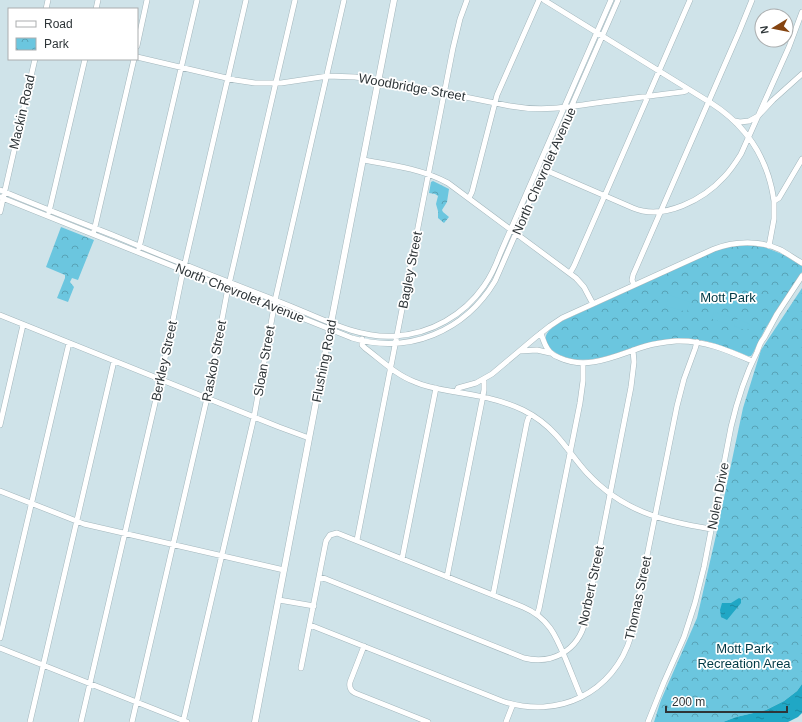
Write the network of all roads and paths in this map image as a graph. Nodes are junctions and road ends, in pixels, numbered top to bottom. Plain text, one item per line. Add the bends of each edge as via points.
1 (148, 0) edge
2 (197, 0) edge
3 (246, 0) edge
4 (295, 0) edge
5 (344, 0) edge
6 (394, 0) edge
7 (467, 0) edge
8 (539, 0) edge
9 (544, 0) edge
10 (611, 0) edge
11 (618, 0) edge
12 (690, 0) edge
13 (752, 0) edge
14 (802, 12) edge
15 (597, 33) junction
16 (602, 36) junction
17 (138, 42) edge
18 (138, 57) edge
19 (34, 60) edge
20 (85, 60) edge
21 (134, 60) edge
22 (181, 67) junction
23 (659, 71) junction
24 (802, 74) edge
25 (326, 77) junction
26 (228, 78) junction
27 (378, 80) junction
28 (276, 84) junction
29 (688, 89) junction
30 (444, 93) junction
31 (648, 96) junction
32 (709, 101) junction
33 (495, 103) junction
34 (572, 107) junction
35 (564, 108) junction
36 (758, 116) junction
37 (735, 121) junction
38 (749, 137) junction
39 (802, 159) edge
40 (363, 160) junction
41 (538, 167) junction
42 (544, 170) junction
43 (428, 174) junction
44 (2, 191) edge
45 (605, 196) junction
46 (2, 197) edge
47 (469, 198) junction
48 (774, 201) junction
49 (0, 212) edge
50 (661, 212) junction
51 (49, 213) junction
52 (511, 229) junction
53 (94, 231) junction
54 (516, 233) junction
55 (769, 246) junction
56 (139, 249) junction
57 (802, 263) edge
58 (184, 267) junction
59 (570, 273) junction
60 (802, 276) edge
61 (229, 285) junction
62 (634, 285) junction
63 (275, 300) junction
64 (471, 302) junction
65 (593, 304) junction
66 (274, 306) junction
67 (476, 306) junction
68 (0, 315) edge
69 (23, 325) junction
70 (330, 326) junction
71 (541, 333) junction
72 (362, 334) junction
73 (397, 336) junction
74 (361, 340) junction
75 (697, 342) junction
76 (69, 343) junction
77 (396, 343) junction
78 (633, 350) junction
79 (520, 351) junction
80 (551, 353) junction
81 (114, 361) junction
82 (752, 361) junction
83 (583, 363) junction
84 (391, 368) junction
85 (484, 379) junction
86 (160, 380) junction
87 (436, 388) junction
88 (456, 392) junction
89 (483, 397) junction
90 (207, 398) junction
91 (530, 414) junction
92 (254, 417) junction
93 (0, 425) edge
94 (309, 438) junction
95 (570, 452) junction
96 (0, 491) edge
97 (610, 493) junction
98 (31, 503) junction
99 (655, 517) junction
100 (76, 521) junction
101 (711, 529) junction
102 (125, 533) junction
103 (357, 540) junction
104 (173, 544) junction
105 (222, 556) junction
106 (402, 559) junction
107 (284, 570) junction
108 (319, 577) junction
109 (447, 577) junction
110 (493, 595) junction
111 (279, 600) junction
112 (314, 606) junction
113 (537, 614) junction
114 (310, 625) junction
115 (0, 638) edge
116 (364, 646) junction
117 (0, 648) edge
118 (563, 653) junction
119 (43, 665) junction
120 (301, 668) dead end
121 (90, 684) junction
122 (581, 697) junction
123 (137, 702) junction
124 (513, 704) junction
125 (30, 722) edge
126 (81, 722) edge
127 (132, 722) edge
128 (185, 722) edge
129 (255, 722) edge
130 (428, 722) edge
131 (506, 722) edge
132 (648, 722) edge

1 - 17 street
2 - 22 street
3 - 26 street, Berkley Street
4 - 28 street, Raskob Street
5 - 25 street, Sloan Street
6 - 27 main road, Flushing Road
7 - 30 street, Bagley Street via 456,31
8 - 33 street
9 - 15 street
10 - 15 street, North Chevrolet Avenue
11 - 16 street, North Chevrolet Avenue
12 - 23 street
13 - 32 street
14 - 36 street
15 - 16 street
15 - 35 street, North Chevrolet Avenue
16 - 23 street
16 - 34 street, North Chevrolet Avenue
18 - 22 street, Woodbridge Street
19 - 44 street, Mackin Road
20 - 51 street
21 - 53 street
22 - 26 street, Woodbridge Street
22 - 56 street
23 - 29 street
23 - 31 street
24 - 36 street
25 - 27 street, Woodbridge Street via 350,76
25 - 28 street, Woodbridge Street
25 - 63 street, Sloan Street
26 - 28 street, Woodbridge Street
26 - 58 street, Berkley Street
27 - 30 street, Woodbridge Street
27 - 40 main road, Flushing Road
28 - 61 street, Raskob Street
29 - 31 street, Woodbridge Street
29 - 32 street
30 - 33 street, Woodbridge Street
30 - 43 street, Bagley Street
31 - 34 street, Woodbridge Street
31 - 45 street
32 - 37 street
32 - 50 street
33 - 35 street, Woodbridge Street via 528,108
33 - 47 street
34 - 35 street, Woodbridge Street
34 - 42 street, North Chevrolet Avenue
35 - 41 street, North Chevrolet Avenue
36 - 37 street via 746,121
36 - 38 street
37 - 38 street
38 - 48 street via 764,164
38 - 50 street via 734,165 714,186 685,204
39 - 48 street via 779,198
40 - 43 street
40 - 70 main road, Flushing Road
41 - 42 street
41 - 52 street, North Chevrolet Avenue
42 - 45 street
42 - 54 street, North Chevrolet Avenue
43 - 47 street via 448,183
43 - 73 street, Bagley Street
44 - 46 street, Mackin Road
44 - 51 street, North Chevrolet Avenue
45 - 50 street via 638,211
45 - 59 street
46 - 49 street, Mackin Road
46 - 51 street, North Chevrolet Avenue
47 - 52 street
48 - 55 street
50 - 62 street via 633,276
51 - 53 street, North Chevrolet Avenue
52 - 54 street
52 - 64 street, North Chevrolet Avenue via 489,278
53 - 56 street, North Chevrolet Avenue
54 - 59 street
54 - 67 street, North Chevrolet Avenue via 495,281
55 - 57 street
55 - 62 street via 757,243 721,246
56 - 58 street, North Chevrolet Avenue
58 - 61 street, North Chevrolet Avenue
58 - 86 street, Berkley Street
59 - 65 street via 582,284
60 - 82 street, Nolen Drive via 761,341
61 - 63 street, North Chevrolet Avenue
61 - 66 street, North Chevrolet Avenue
61 - 90 street, Raskob Street
62 - 65 street
63 - 66 street, Sloan Street
63 - 70 street, North Chevrolet Avenue
64 - 67 street
64 - 73 street, North Chevrolet Avenue via 437,326
65 - 71 street via 562,318
66 - 70 street, North Chevrolet Avenue
66 - 92 street, Sloan Street
67 - 77 street, North Chevrolet Avenue via 456,323 440,332 413,341
68 - 69 street
69 - 76 street
69 - 93 street
70 - 72 street, North Chevrolet Avenue
70 - 74 street, North Chevrolet Avenue
70 - 94 main road, Flushing Road
71 - 79 street
71 - 80 street
72 - 73 street, North Chevrolet Avenue
72 - 74 street
73 - 77 street, Bagley Street
74 - 77 street, North Chevrolet Avenue
74 - 84 street via 363,346
75 - 78 street via 666,342
75 - 82 street via 718,347
75 - 99 street, Thomas Street via 678,400
76 - 81 street
76 - 98 street
77 - 84 street, Bagley Street
78 - 83 street via 600,361
78 - 97 street, Norbert Street via 632,382
79 - 80 street via 537,350
79 - 85 street
80 - 83 street via 568,361
81 - 86 street
81 - 100 street
82 - 101 street, Nolen Drive via 735,412
83 - 95 street via 580,399
84 - 87 street via 412,381
84 - 103 street, Bagley Street
85 - 88 street via 458,388
85 - 89 street
86 - 90 street
86 - 102 street, Berkley Street
87 - 88 street
87 - 106 street
88 - 89 street
89 - 91 street via 503,402
89 - 109 street
90 - 92 street
90 - 104 street, Raskob Street
91 - 95 street via 553,432
91 - 110 street
92 - 94 street
92 - 105 street, Sloan Street
94 - 107 main road, Flushing Road
95 - 97 street via 588,474
95 - 113 street
96 - 98 street
97 - 99 street
97 - 118 street, Norbert Street via 585,624 579,638
98 - 100 street
98 - 115 street
99 - 101 street
99 - 122 street, Thomas Street via 628,647 610,675 597,688
100 - 102 street
100 - 119 street
101 - 132 street, Nolen Drive via 692,615
102 - 104 street
102 - 121 street, Berkley Street
103 - 106 street
103 - 108 street via 331,534 326,541
104 - 105 street
104 - 123 street, Raskob Street
105 - 107 street
105 - 128 street, Sloan Street
106 - 109 street
107 - 111 main road, Flushing Road
108 - 112 street
108 - 118 street, Norbert Street via 522,657 542,660
109 - 110 street
110 - 113 street
111 - 112 street
111 - 129 main road, Flushing Road
112 - 114 street
113 - 118 street via 553,631
114 - 116 street, Thomas Street
114 - 120 street
116 - 124 street, Thomas Street
116 - 130 street via 348,689
117 - 119 street
118 - 122 street
119 - 121 street
119 - 125 street
121 - 123 street
121 - 126 street, Berkley Street
122 - 124 street, Thomas Street via 564,704 546,707
123 - 127 street, Raskob Street
123 - 128 street
124 - 131 street

